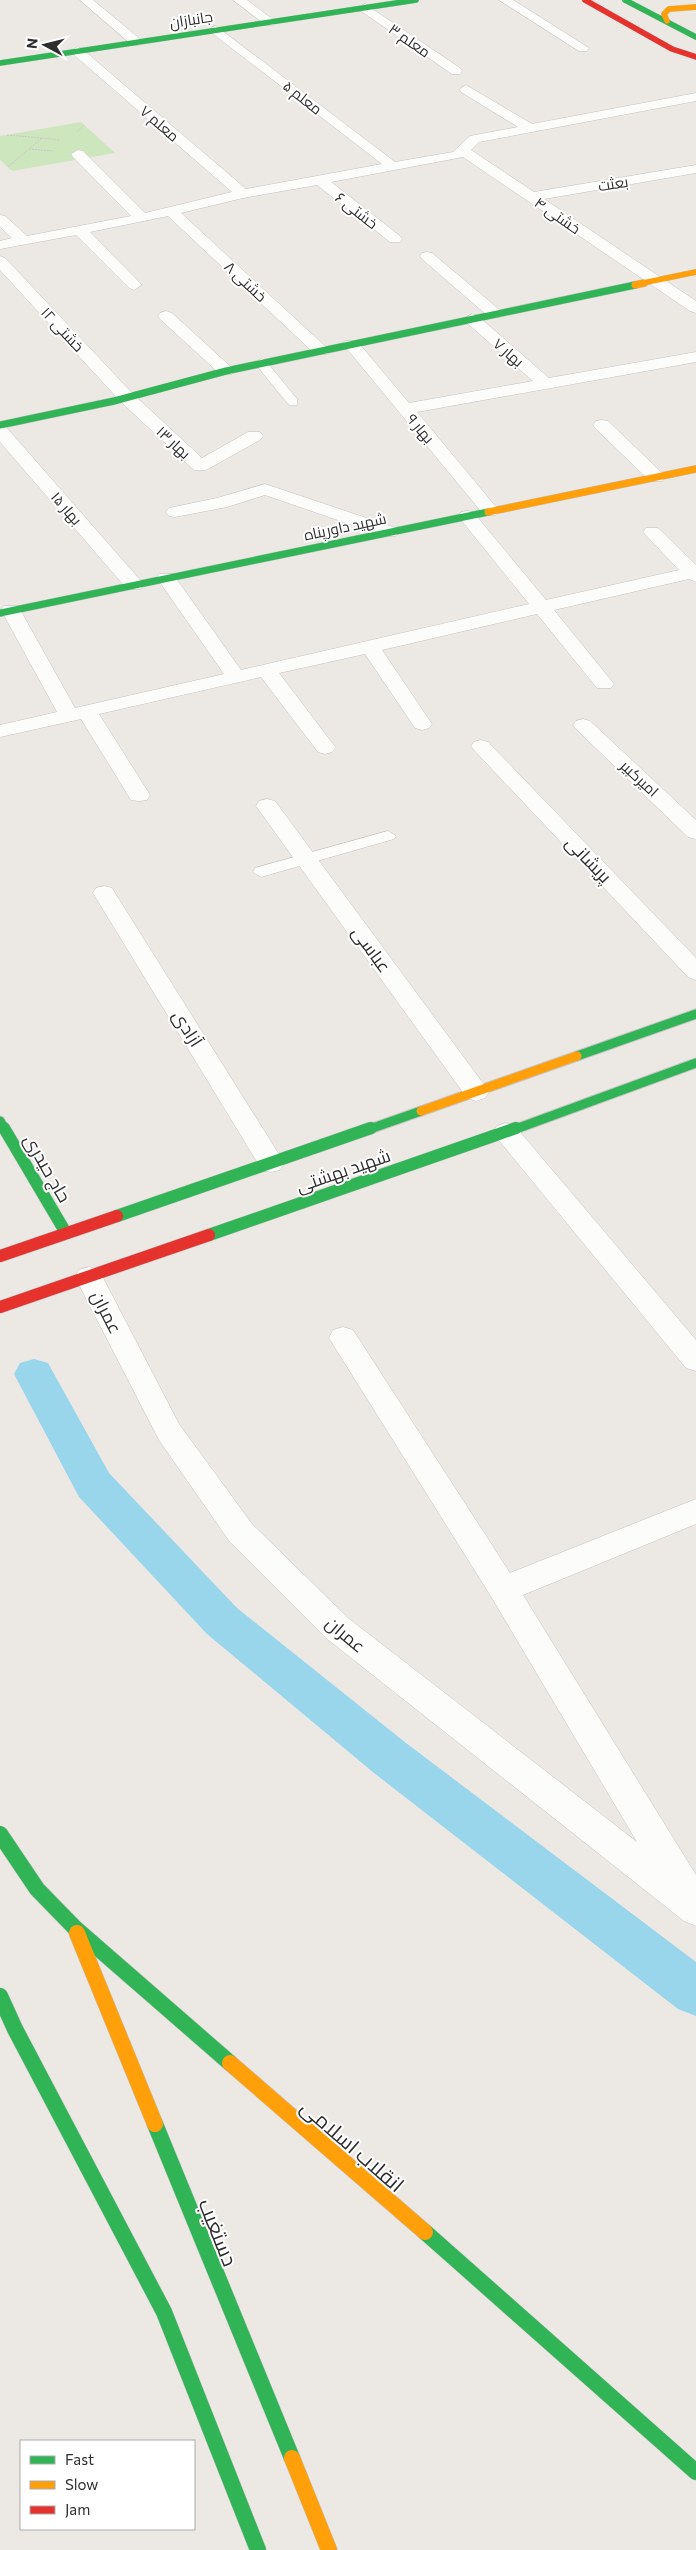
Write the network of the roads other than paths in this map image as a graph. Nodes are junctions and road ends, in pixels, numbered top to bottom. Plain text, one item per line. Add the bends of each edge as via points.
1 (86, 0) edge
2 (239, 0) edge
3 (416, 0) edge
4 (505, 0) edge
5 (585, 0) edge
6 (625, 0) edge
7 (392, 2) edge
8 (365, 8) junction
9 (696, 8) edge
10 (667, 21) junction
11 (270, 22) junction
12 (216, 30) junction
13 (696, 37) edge
14 (136, 42) junction
15 (582, 48) dead end
16 (672, 49) junction
17 (78, 51) junction
18 (696, 57) edge
19 (696, 62) edge
20 (0, 63) edge
21 (456, 71) dead end
22 (466, 90) dead end
23 (696, 98) edge
24 (529, 128) junction
25 (462, 150) junction
26 (78, 154) dead end
27 (390, 165) junction
28 (693, 172) edge
29 (320, 180) junction
30 (244, 194) junction
31 (531, 197) junction
32 (171, 211) junction
33 (142, 218) junction
34 (0, 219) edge
35 (80, 231) junction
36 (395, 239) dead end
37 (24, 241) junction
38 (0, 245) edge
39 (427, 256) dead end
40 (0, 261) edge
41 (696, 272) edge
42 (653, 281) junction
43 (134, 285) dead end
44 (696, 308) edge
45 (495, 314) junction
46 (166, 316) dead end
47 (472, 319) junction
48 (351, 344) junction
49 (321, 351) junction
50 (696, 357) edge
51 (261, 363) junction
52 (226, 371) junction
53 (546, 384) junction
54 (126, 398) junction
55 (293, 402) dead end
56 (406, 409) junction
57 (0, 425) edge
58 (602, 425) dead end
59 (0, 432) edge
60 (254, 436) dead end
61 (696, 469) edge
62 (656, 477) junction
63 (490, 511) junction
64 (175, 512) dead end
65 (467, 516) junction
66 (390, 532) junction
67 (652, 532) dead end
68 (695, 574) edge
69 (166, 578) junction
70 (134, 585) junction
71 (541, 608) junction
72 (6, 612) edge
73 (370, 647) junction
74 (266, 670) junction
75 (236, 677) junction
76 (604, 684) dead end
77 (78, 713) junction
78 (422, 724) dead end
79 (583, 725) dead end
80 (0, 731) edge
81 (481, 746) dead end
82 (325, 748) dead end
83 (139, 795) dead end
84 (267, 806) dead end
85 (696, 832) edge
86 (388, 836) dead end
87 (306, 859) junction
88 (261, 872) dead end
89 (104, 893) dead end
90 (696, 972) edge
91 (696, 1014) edge
92 (696, 1063) edge
93 (476, 1092) junction
94 (0, 1121) edge
95 (506, 1132) junction
96 (271, 1163) junction
97 (66, 1233) junction
98 (0, 1256) edge
99 (89, 1276) junction
100 (0, 1307) edge
101 (344, 1338) dead end
102 (696, 1360) edge
103 (696, 1512) edge
104 (503, 1589) junction
105 (0, 1834) edge
106 (696, 1909) edge
107 (75, 1928) junction
108 (0, 1996) edge
109 (696, 2472) edge
110 (258, 2550) edge
111 (329, 2550) edge

1 - 14 street
2 - 11 street
3 - 7 street, جانبازان
4 - 15 street
5 - 16 street
6 - 10 street
7 - 8 street, جانبازان
8 - 11 street, جانبازان
8 - 21 street, معلم ۳
9 - 10 street via 668,9 664,14
10 - 13 street
11 - 12 street, جانبازان
12 - 14 street, جانبازان
12 - 27 street, معلم ۵
14 - 17 street, جانبازان
16 - 18 street
16 - 19 street
17 - 20 street, جانبازان
17 - 30 street, معلم ۷
22 - 24 street
23 - 24 street
24 - 25 street via 475,139
25 - 27 street via 458,155
25 - 31 street, خشتی ۴
26 - 33 street
27 - 29 street
28 - 31 street, بعثت
29 - 30 street
29 - 36 street, خشتی ۶
30 - 32 street
31 - 42 street, خشتی ۴
32 - 33 street
32 - 49 street, خشتی ۸
33 - 35 street
34 - 37 street
35 - 37 street
35 - 43 street
37 - 38 street
39 - 45 street
40 - 54 street, خشتی ۱۲
41 - 42 street
42 - 44 street, خشتی ۴
42 - 45 street
45 - 47 street
46 - 52 street
47 - 48 street
47 - 53 street, بهار ۷
48 - 49 street
48 - 56 street, بهار ۹
49 - 51 street
50 - 53 street
51 - 52 street
51 - 55 lane
52 - 54 street
53 - 56 street
54 - 57 street
54 - 60 street, بهار ۱۳ via 200,466
56 - 63 street, بهار ۹
58 - 62 street
59 - 70 street, بهار ۱۵
61 - 62 street, شهید داورپناه
62 - 63 street, شهید داورپناه
63 - 65 street, شهید داورپناه
64 - 66 street via 221,503 265,489
65 - 66 street, شهید داورپناه
65 - 71 street
66 - 69 street, شهید داورپناه
67 - 68 street
68 - 71 street
69 - 70 street, شهید داورپناه
69 - 75 street
70 - 72 street, شهید داورپناه
71 - 73 street
71 - 76 street
72 - 77 street
73 - 74 street
73 - 78 street
74 - 75 street
74 - 82 street
75 - 77 street
77 - 80 street
77 - 83 street
79 - 85 street, امیرکبیر
81 - 90 street, پریشانی
84 - 87 street, عباسی
86 - 87 lane
87 - 88 lane
87 - 93 street, عباسی
89 - 96 street, آزادی
91 - 93 street, شهید بهشتی
92 - 95 street, شهید بهشتی
93 - 96 street, شهید بهشتی
94 - 97 street, حاج حیدری
95 - 99 street, شهید بهشتی
95 - 102 street
96 - 97 street, شهید بهشتی
97 - 98 street, شهید بهشتی
99 - 100 street, شهید بهشتی
99 - 106 street, عمران via 168,1432 242,1533 337,1628
101 - 104 street
103 - 104 street
104 - 106 street
105 - 107 street, انقلاب اسلامی via 37,1889
107 - 109 street, انقلاب اسلامی via 521,2315
107 - 111 street, دستغیب
108 - 110 street via 164,2312

